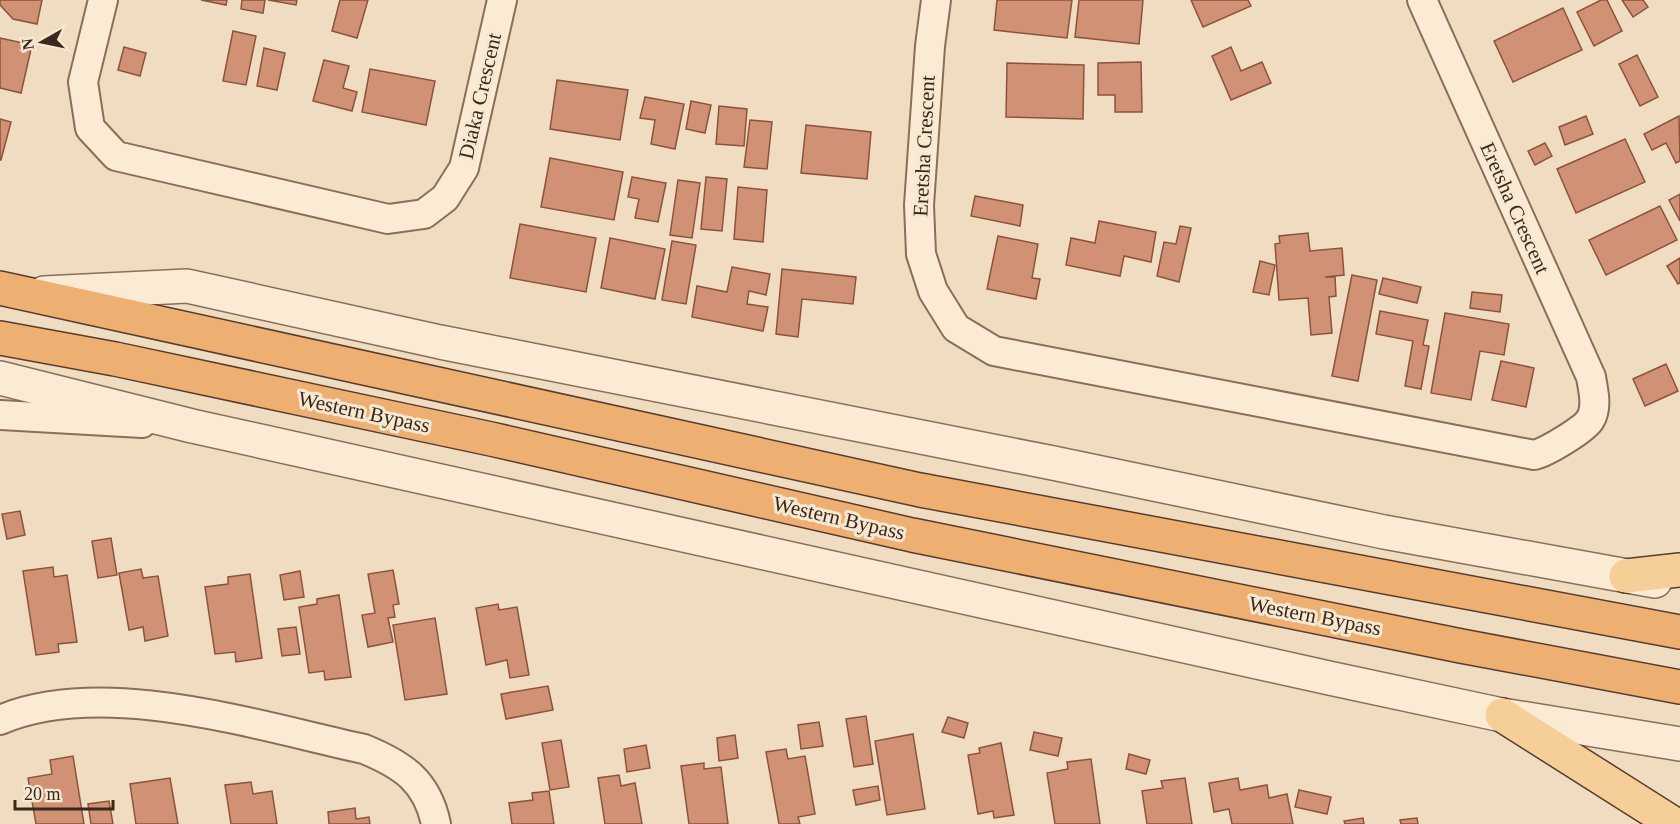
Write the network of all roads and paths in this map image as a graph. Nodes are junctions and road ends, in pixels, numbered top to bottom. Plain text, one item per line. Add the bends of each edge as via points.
1 (103, 0) edge
2 (502, 0) edge
3 (936, 0) edge
4 (1422, 0) edge
5 (14, 291) edge
6 (0, 338) edge
7 (0, 378) edge
8 (0, 415) edge
9 (192, 426) junction
10 (1680, 570) edge
11 (1626, 576) junction
12 (1680, 585) edge
13 (1680, 632) edge
14 (1680, 687) edge
15 (1502, 715) junction
16 (0, 720) edge
17 (1680, 744) edge
18 (436, 824) edge
19 (1674, 824) edge

1 - 2 street, Diaka Crescent via 83,82 90,128 116,156 388,219 424,213 445,198 464,168
3 - 4 street, Eretsha Crescent via 919,205 921,254 933,291 956,328 994,351 1534,455 1549,451 1590,420 1595,402 1591,377
5 - 11 street via 188,286 452,344 1384,532
5 - 13 highway, Western Bypass via 920,490
6 - 14 highway, Western Bypass via 468,435 912,535
7 - 9 street
8 - 9 street
9 - 15 street
10 - 11 main road
11 - 12 street
15 - 17 street
15 - 19 main road
16 - 18 street via 23,711 66,704 132,702 364,749 392,760 417,780 432,803

